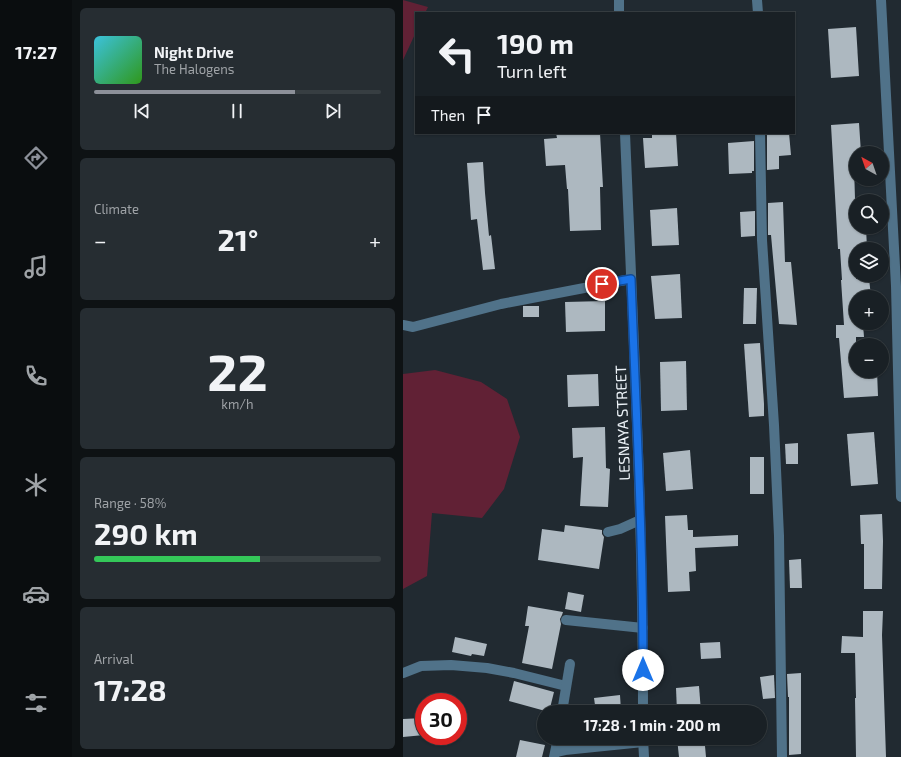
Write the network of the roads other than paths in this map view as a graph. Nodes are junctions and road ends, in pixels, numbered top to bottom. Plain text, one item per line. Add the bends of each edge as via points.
1 (619, 0) edge
2 (757, 0) edge
3 (881, 0) edge
4 (619, 12) edge
5 (758, 12) edge
6 (625, 134) edge
7 (760, 134) edge
8 (631, 279) junction
9 (403, 325) edge
10 (901, 497) edge
11 (640, 520) junction
12 (608, 532) dead end
13 (566, 620) dead end
14 (643, 628) junction
15 (570, 664) dead end
16 (403, 673) edge
17 (566, 686) junction
18 (563, 705) edge
19 (643, 705) edge
20 (557, 745) edge
21 (604, 745) edge
22 (643, 745) edge
23 (555, 755) edge
24 (644, 757) edge
25 (782, 757) edge

1 - 4 street
2 - 5 street
3 - 10 street via 896,286
6 - 8 street, LESNAYA STREET
7 - 25 street via 762,240 779,536
8 - 9 street via 501,304 413,327
8 - 11 street, LESNAYA STREET
11 - 12 street
11 - 14 street, LESNAYA STREET
13 - 14 street
14 - 19 street, LESNAYA STREET
15 - 17 street
16 - 17 street via 421,666 451,665 487,668
17 - 18 street
20 - 23 street
21 - 23 street via 565,750
22 - 24 street

